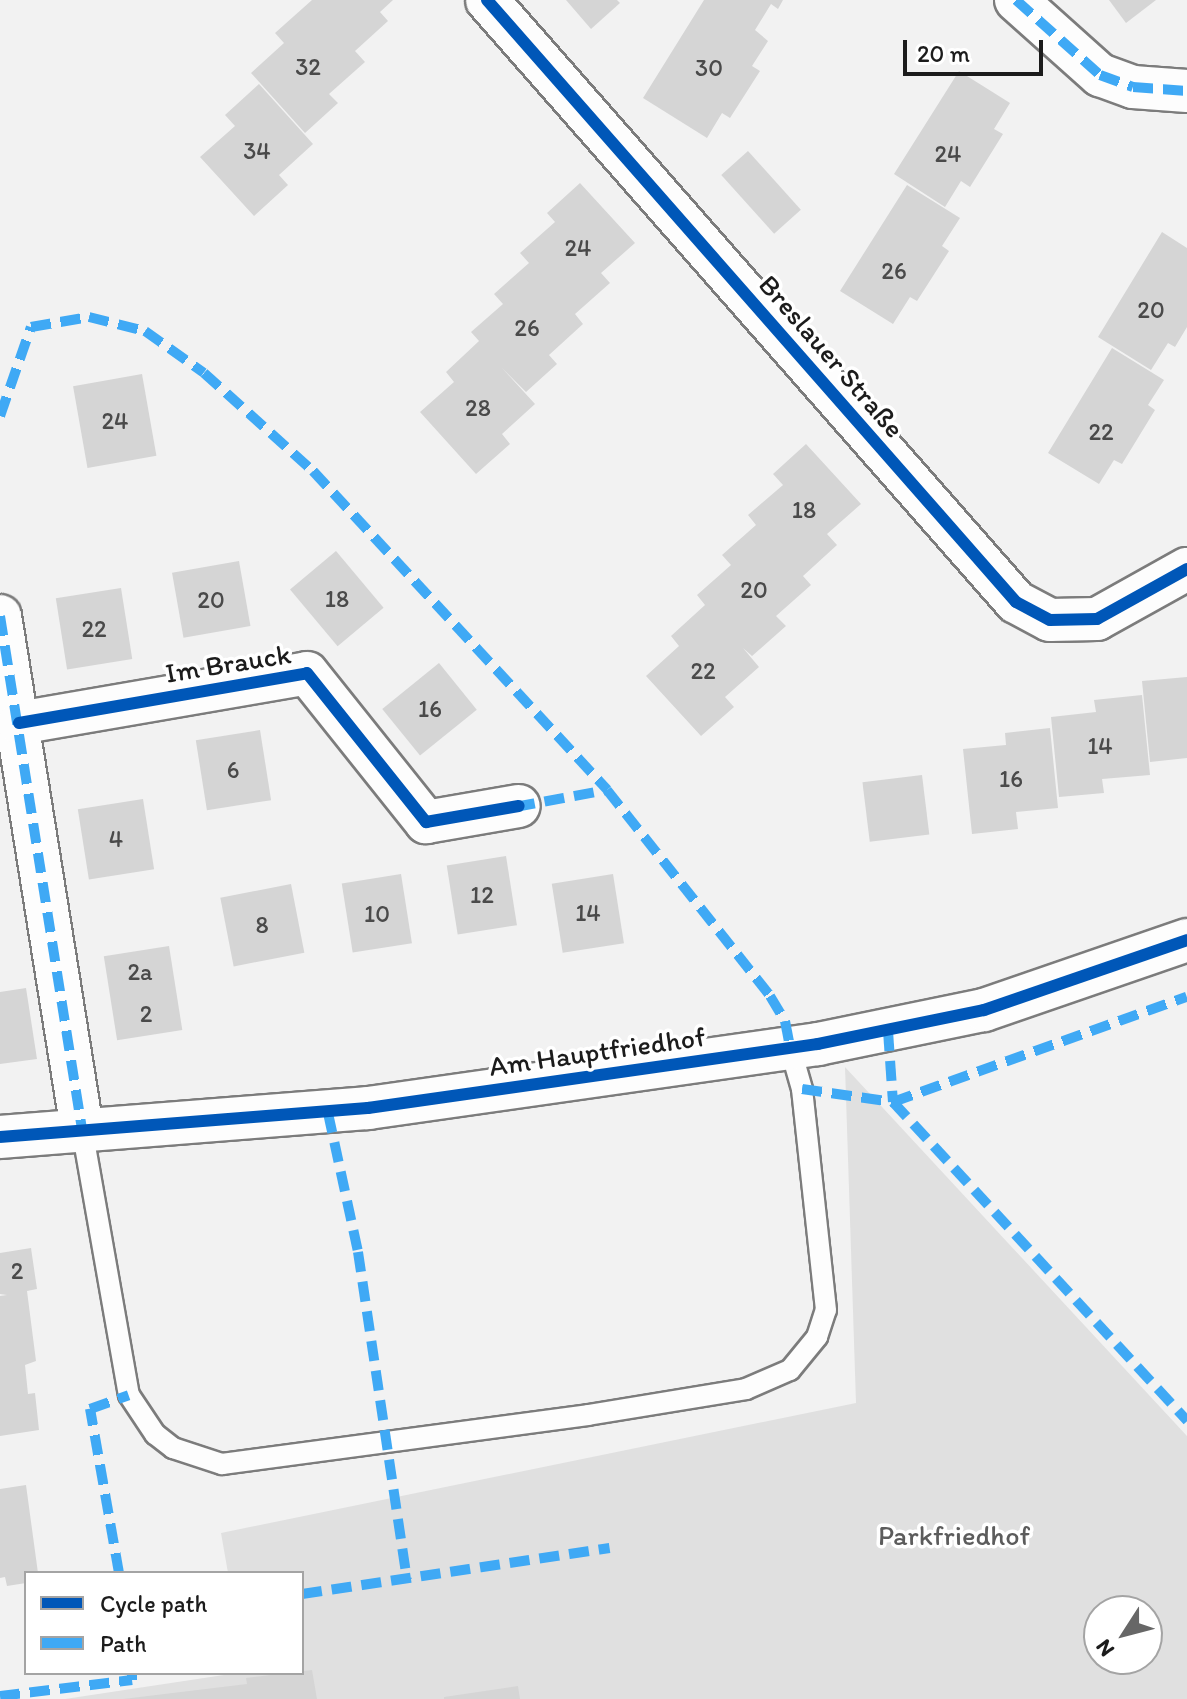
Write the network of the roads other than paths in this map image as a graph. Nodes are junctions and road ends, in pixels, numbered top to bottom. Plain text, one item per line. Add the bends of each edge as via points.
1 (487, 0) edge
2 (1016, 0) edge
3 (1187, 91) edge
4 (1187, 569) edge
5 (1, 627) edge
6 (19, 723) junction
7 (519, 806) dead end
8 (1187, 940) edge
9 (790, 1047) junction
10 (82, 1129) junction
11 (0, 1137) edge

1 - 4 street, Breslauer Straße via 1016,602 1050,620 1097,619
2 - 3 street via 1100,75 1133,87
5 - 6 street
6 - 7 street, Im Brauck via 307,673 426,822
6 - 10 street
8 - 9 street, Am Hauptfriedhof via 984,1010
9 - 10 street, Am Hauptfriedhof via 355,1110
9 - 10 lane via 802,1089 826,1310 817,1337 790,1370 746,1389 645,1406 222,1464 173,1448 155,1434 129,1395
10 - 11 street, Am Hauptfriedhof

